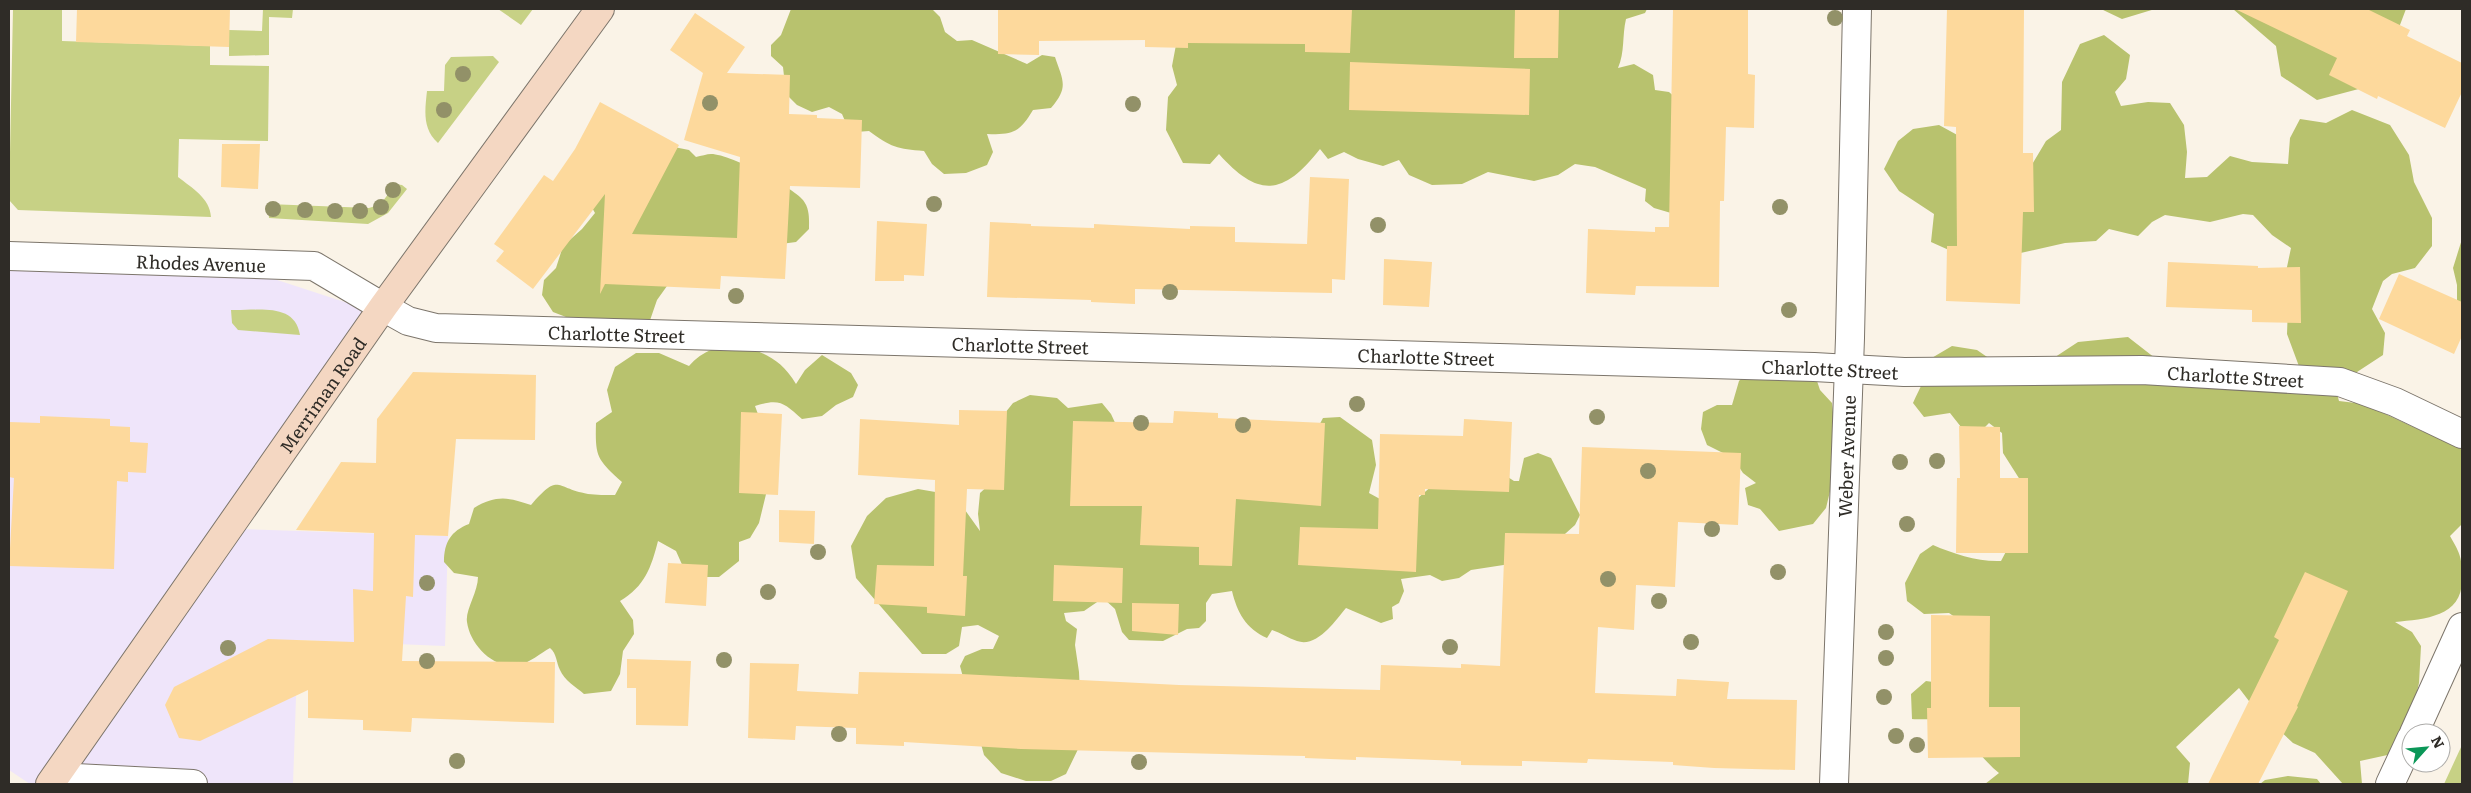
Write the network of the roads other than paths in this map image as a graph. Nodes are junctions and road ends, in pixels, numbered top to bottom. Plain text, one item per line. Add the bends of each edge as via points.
1 (600, 9) edge
2 (1857, 9) edge
3 (9, 256) edge
4 (383, 307) junction
5 (1849, 369) junction
6 (2462, 434) edge
7 (2462, 626) edge
8 (2418, 723) edge
9 (2401, 760) edge
10 (53, 781) edge
11 (193, 784) edge
12 (1834, 784) edge
13 (2390, 784) edge

1 - 4 main road, Merriman Road
2 - 5 street, Weber Avenue
3 - 4 street, Rhodes Avenue via 314,266
4 - 5 street, Charlotte Street via 408,321 436,328
4 - 10 main road, Merriman Road
5 - 6 street, Charlotte Street via 1904,372 2142,370 2340,382 2395,402
5 - 12 street, Weber Avenue
7 - 8 street
9 - 13 street
10 - 11 street

